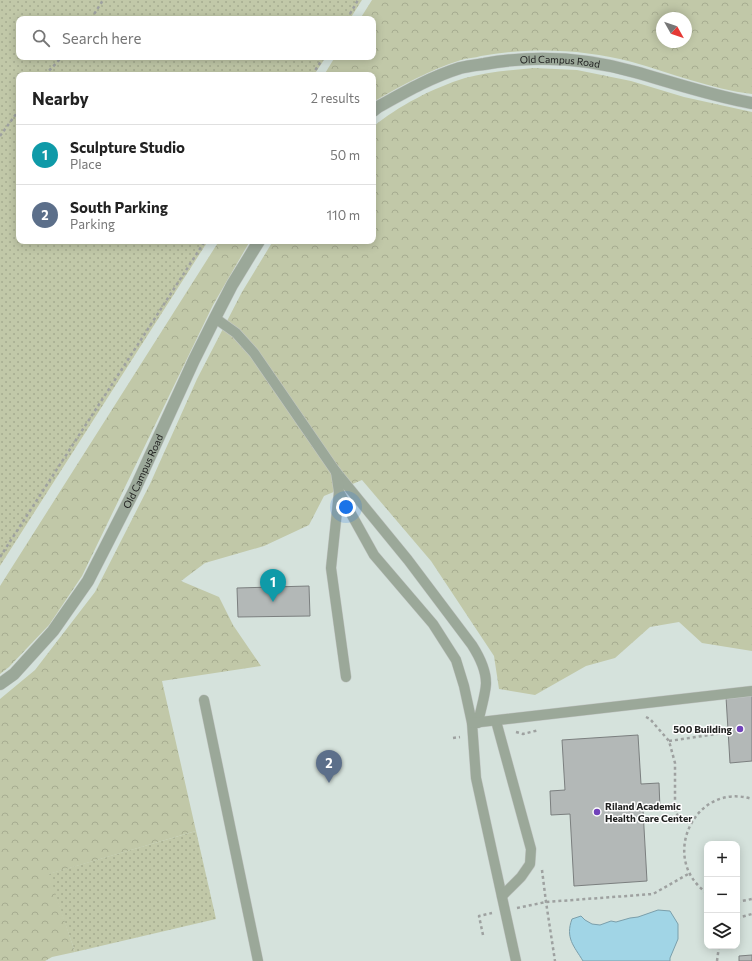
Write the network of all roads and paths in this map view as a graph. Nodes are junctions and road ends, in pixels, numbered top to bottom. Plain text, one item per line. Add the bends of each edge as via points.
1 (103, 0) edge
2 (358, 0) edge
3 (93, 16) edge
4 (349, 16) edge
5 (59, 60) edge
6 (322, 60) edge
7 (48, 72) edge
8 (314, 72) edge
9 (752, 103) edge
10 (376, 109) edge
11 (16, 114) edge
12 (0, 136) edge
13 (203, 244) edge
14 (257, 244) edge
15 (215, 318) junction
16 (336, 472) junction
17 (339, 492) junction
18 (0, 557) edge
19 (346, 677) dead end
20 (0, 684) edge
21 (752, 691) edge
22 (204, 700) dead end
23 (644, 715) dead end
24 (497, 725) junction
25 (474, 726) junction
26 (546, 729) dead end
27 (723, 733) dead end
28 (452, 738) dead end
29 (669, 741) junction
30 (752, 799) edge
31 (690, 824) junction
32 (542, 863) dead end
33 (690, 873) junction
34 (704, 890) edge
35 (502, 896) junction
36 (752, 899) edge
37 (740, 901) edge
38 (546, 902) junction
39 (505, 910) junction
40 (752, 914) edge
41 (740, 917) edge
42 (483, 935) dead end
43 (719, 949) edge
44 (258, 961) edge
45 (516, 961) edge
46 (555, 961) edge
47 (717, 961) edge

1 - 3 path
2 - 4 path
5 - 7 path
6 - 8 path
9 - 10 street, Old Campus Road via 689,89 632,71 574,60 536,58 498,61 461,68 425,82
11 - 12 path
13 - 18 path
14 - 15 street, Old Campus Road
15 - 16 lane via 236,333 254,353
15 - 20 street, Old Campus Road via 135,489 88,581 53,631 14,674
16 - 17 lane
16 - 25 lane via 408,560 479,656 486,683
17 - 19 lane via 331,568
17 - 25 lane via 374,555 433,624 456,660
21 - 24 lane
22 - 44 lane
23 - 29 path via 650,718
24 - 25 lane
24 - 26 path via 523,734
24 - 35 lane via 531,849 530,864 521,878
25 - 28 path
25 - 35 lane via 476,778
27 - 29 path
29 - 31 path via 675,763 675,813
30 - 31 path via 744,796 726,797 709,804
31 - 33 path via 683,848
32 - 38 path
33 - 34 path via 693,880
33 - 38 path via 653,894
35 - 39 lane
36 - 37 path
38 - 39 path
38 - 46 path
39 - 42 path via 479,916
39 - 45 lane
40 - 41 path
43 - 47 path

